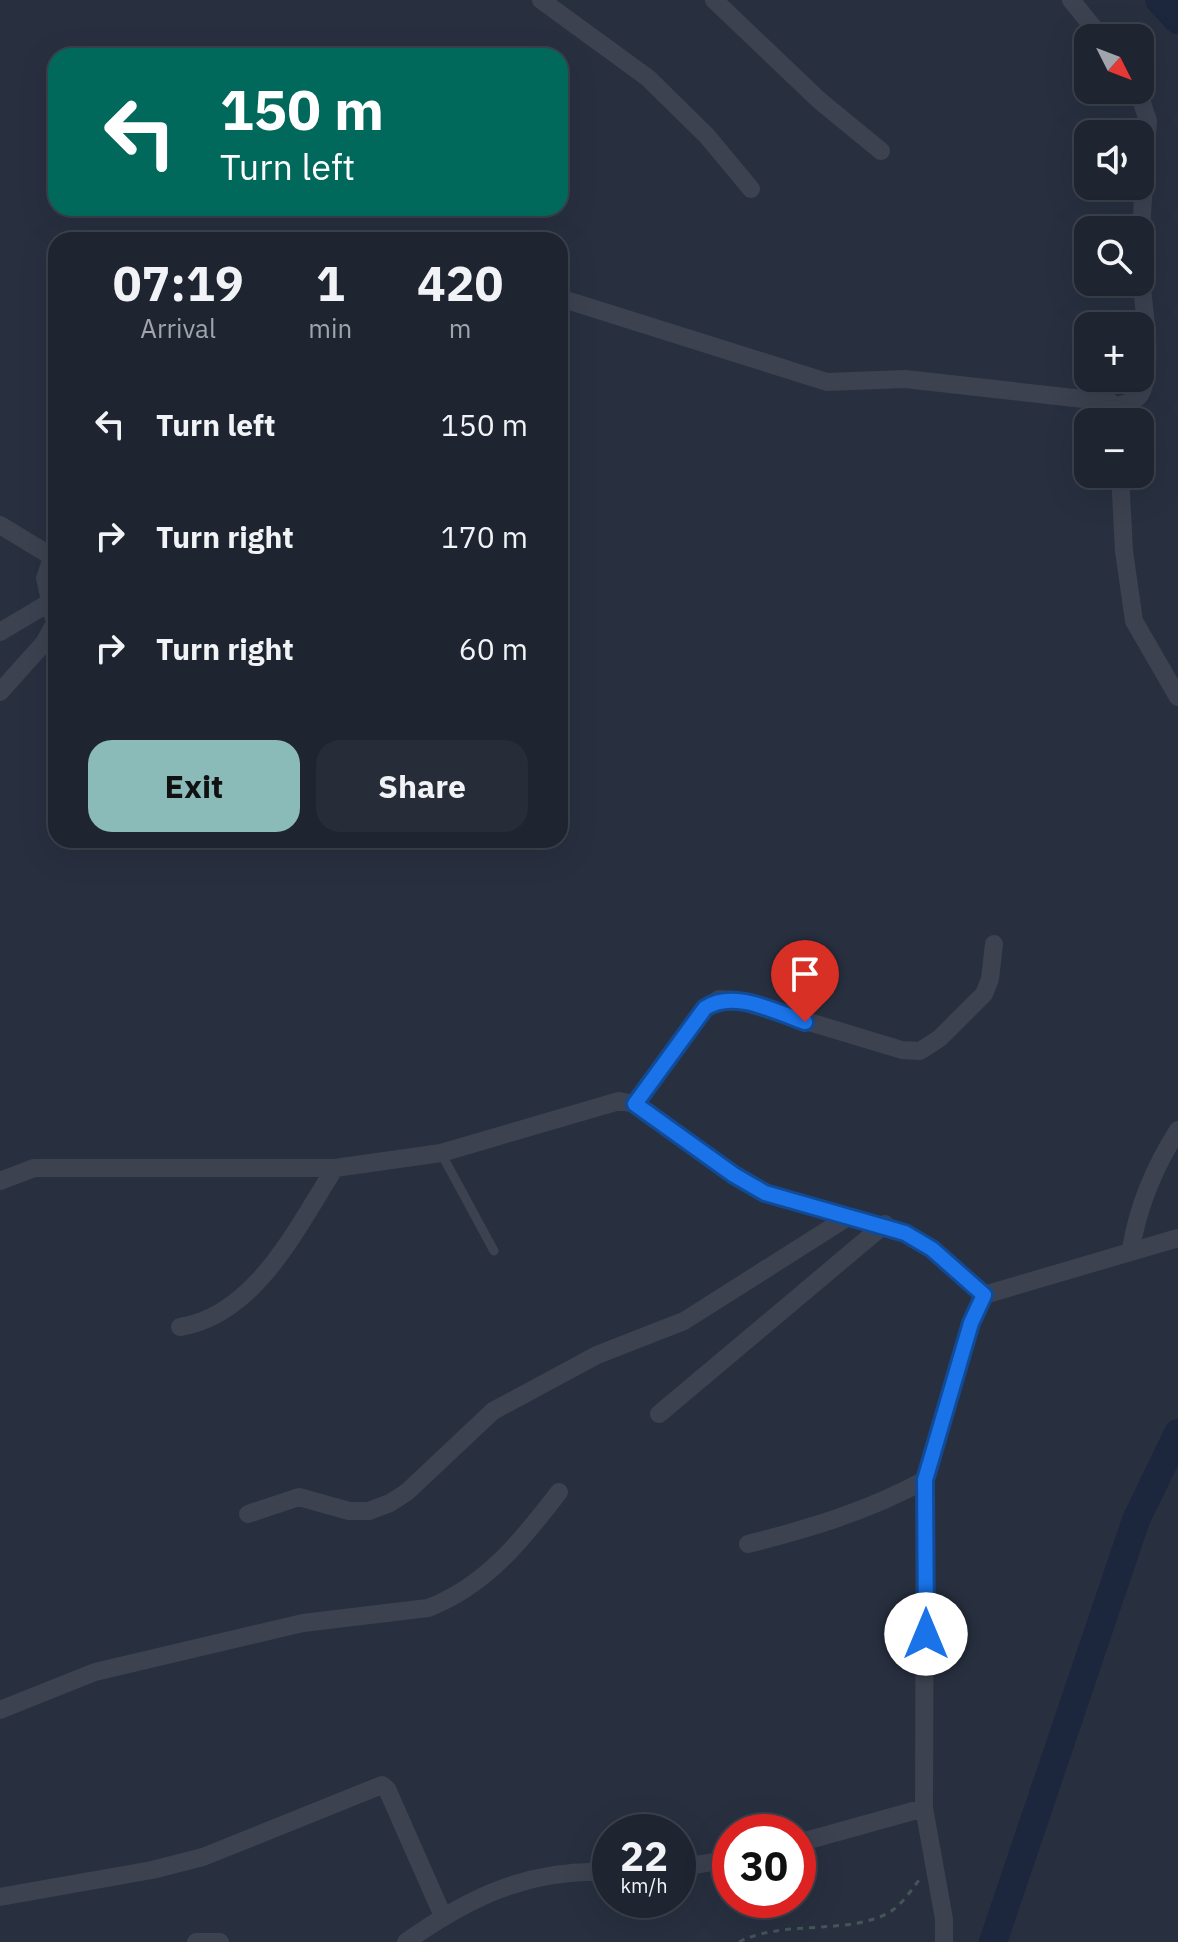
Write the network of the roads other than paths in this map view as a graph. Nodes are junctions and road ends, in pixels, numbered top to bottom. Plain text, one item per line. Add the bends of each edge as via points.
1 (541, 0) edge
2 (714, 0) edge
3 (1071, 0) edge
4 (1091, 24) edge
5 (1143, 104) edge
6 (881, 151) dead end
7 (751, 189) dead end
8 (1142, 216) edge
9 (1141, 296) edge
10 (568, 301) edge
11 (1114, 408) edge
12 (1125, 408) edge
13 (1121, 488) edge
14 (0, 525) edge
15 (48, 548) edge
16 (48, 603) edge
17 (0, 632) edge
18 (48, 635) edge
19 (0, 692) edge
20 (1178, 697) edge
21 (994, 944) dead end
22 (635, 1104) junction
23 (1178, 1130) edge
24 (441, 1153) junction
25 (335, 1168) junction
26 (0, 1181) edge
27 (848, 1217) junction
28 (885, 1224) junction
29 (1178, 1238) edge
30 (1131, 1249) junction
31 (494, 1251) dead end
32 (984, 1295) junction
33 (180, 1327) dead end
34 (659, 1414) dead end
35 (925, 1480) junction
36 (559, 1492) dead end
37 (248, 1514) dead end
38 (748, 1544) dead end
39 (0, 1710) edge
40 (924, 1808) junction
41 (816, 1838) edge
42 (592, 1872) edge
43 (0, 1897) edge
44 (443, 1916) junction
45 (196, 1942) edge
46 (220, 1942) edge
47 (406, 1942) edge
48 (944, 1942) edge

1 - 7 street via 648,78
2 - 6 street
3 - 4 street
5 - 8 street via 1148,121
9 - 12 street via 1145,373 1141,392
10 - 11 street via 827,382 905,379 1110,402
13 - 20 street via 1134,621
14 - 15 street
16 - 17 street
18 - 19 street
21 - 22 street via 984,994 920,1051 719,999 705,1008
22 - 24 street via 619,1101
22 - 27 street via 765,1193
23 - 30 street via 1161,1156
24 - 25 street
24 - 31 lane
25 - 26 street via 34,1168
25 - 33 street via 250,1289 201,1324
27 - 28 street
27 - 37 street via 684,1321 597,1355 493,1411 390,1503 349,1511 299,1497
28 - 32 street via 932,1249
28 - 34 street
29 - 30 street
30 - 32 street
32 - 35 street
35 - 38 street via 832,1523
35 - 40 street
36 - 39 street via 483,1578 437,1605 303,1623 95,1672
40 - 41 street
40 - 48 street
42 - 44 street via 533,1877
43 - 44 street via 203,1857 382,1785
44 - 47 street
45 - 46 street

